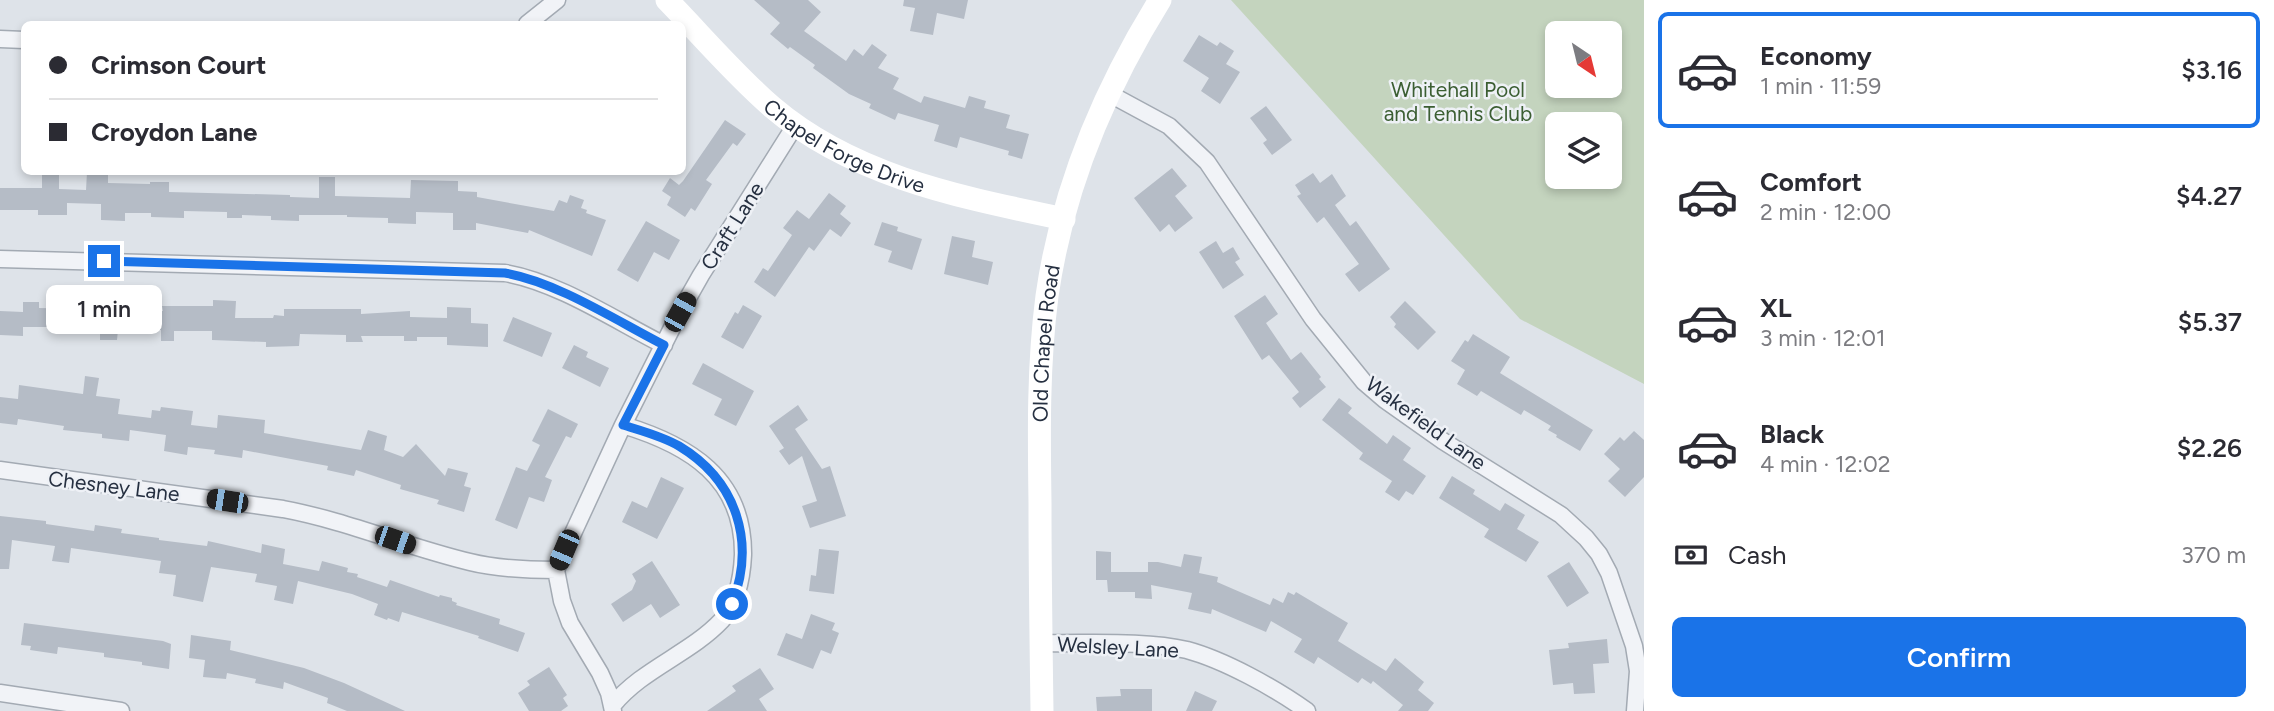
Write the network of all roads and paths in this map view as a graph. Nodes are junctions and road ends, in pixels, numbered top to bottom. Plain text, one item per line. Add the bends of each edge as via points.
1 (557, 0) edge
2 (1160, 0) edge
3 (679, 4) edge
4 (531, 21) edge
5 (0, 40) edge
6 (21, 40) edge
7 (1108, 93) junction
8 (796, 124) junction
9 (1063, 219) junction
10 (0, 259) edge
11 (664, 345) junction
12 (623, 425) junction
13 (0, 470) edge
14 (556, 570) junction
15 (1041, 643) junction
16 (0, 693) edge
17 (613, 708) edge
18 (1304, 710) edge
19 (121, 711) edge
20 (1042, 711) edge
21 (1635, 711) edge

1 - 4 street
2 - 7 street, Old Chapel Road
3 - 8 street, Chapel Forge Drive via 751,87
5 - 6 street
7 - 9 street, Old Chapel Road
7 - 21 street, Wakefield Lane via 1169,126 1207,162 1313,319 1364,382 1443,441 1561,515 1592,546 1609,573 1634,646 1638,671
8 - 9 street, Chapel Forge Drive via 848,156 902,179
8 - 11 street, Craft Lane via 701,275
9 - 15 street, Old Chapel Road via 1048,294 1040,379
10 - 11 street via 505,273 562,292
11 - 12 street, Craft Lane
12 - 14 street, Craft Lane
12 - 17 street via 677,444 722,484 740,524 743,570 732,604 712,630 629,687
13 - 14 street, Chesney Lane via 283,509 470,562
14 - 17 street via 570,623 600,673
15 - 18 street, Welsley Lane via 1186,650 1223,663
15 - 20 street, Old Chapel Road
16 - 19 street

